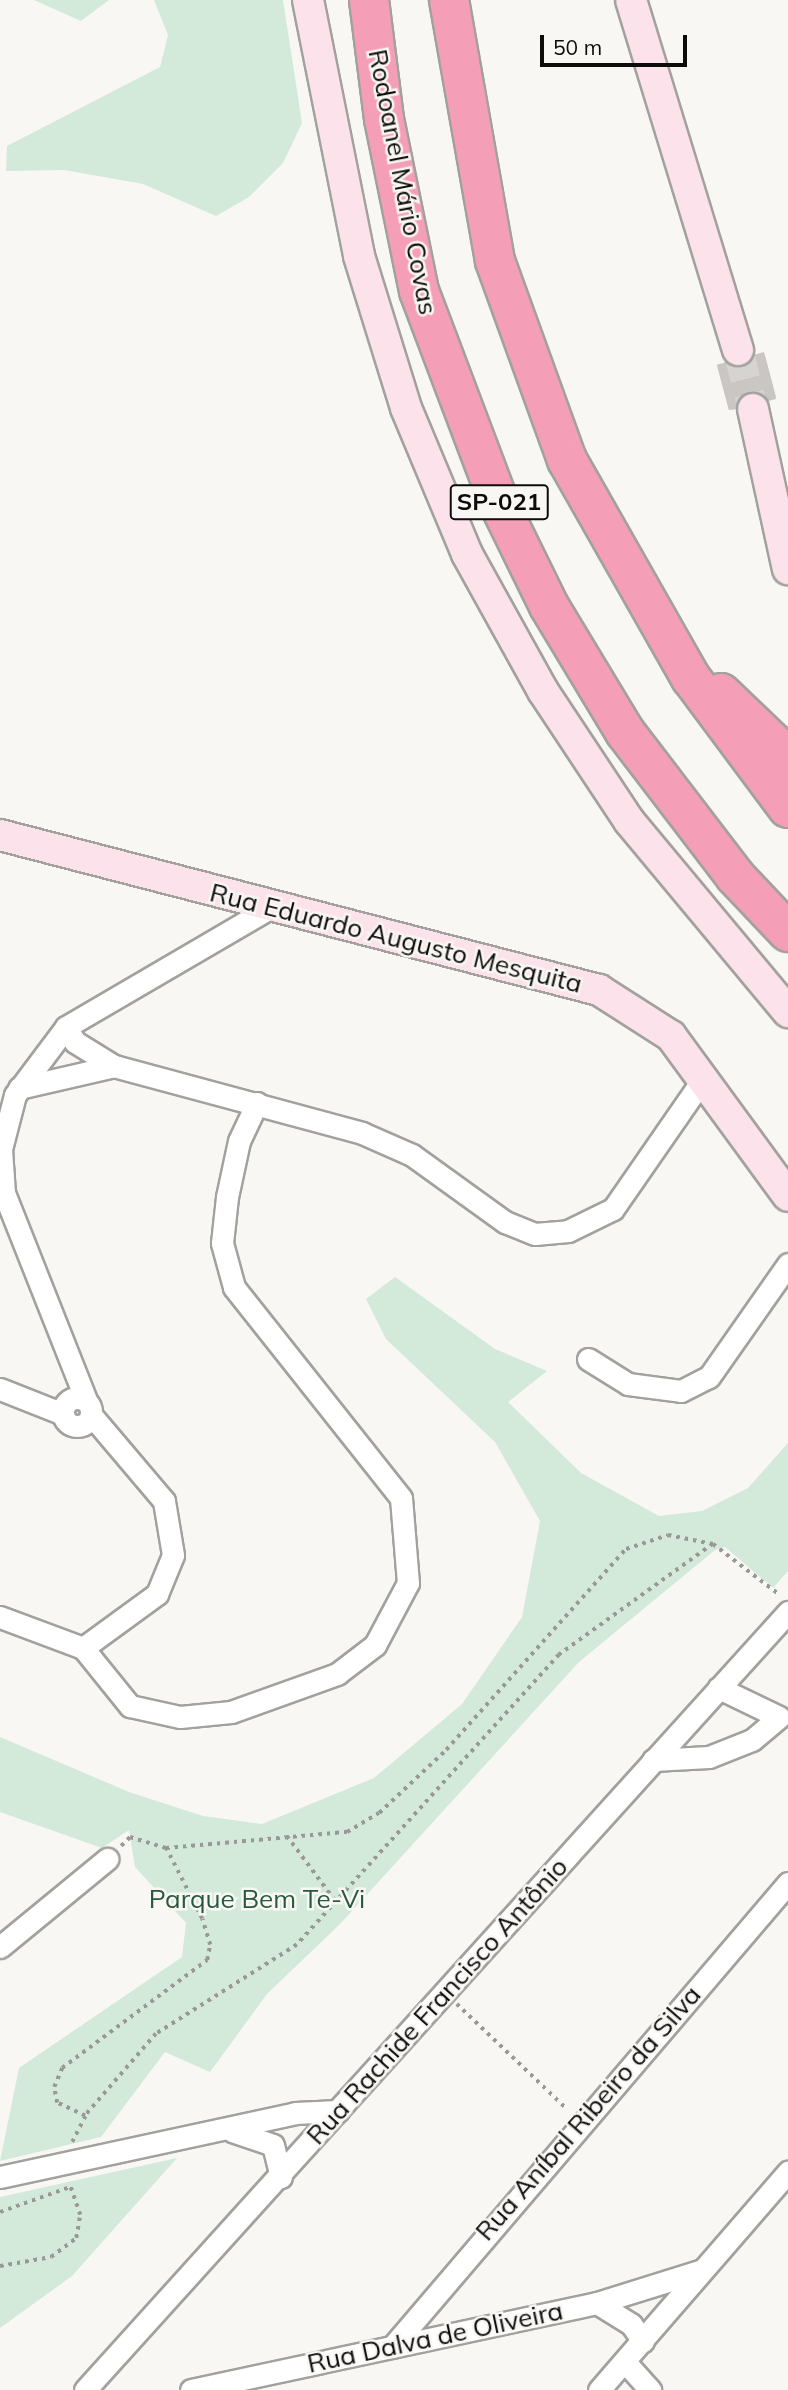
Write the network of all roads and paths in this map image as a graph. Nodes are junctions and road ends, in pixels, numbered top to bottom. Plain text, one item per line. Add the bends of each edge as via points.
1 (308, 0) edge
2 (369, 0) edge
3 (449, 0) edge
4 (631, 0) edge
5 (738, 350) tunnel mouth
6 (753, 409) tunnel mouth
7 (788, 569) edge
8 (691, 678) junction
9 (788, 757) edge
10 (788, 808) edge
11 (0, 835) edge
12 (271, 907) junction
13 (788, 932) edge
14 (788, 1012) edge
15 (66, 1027) junction
16 (114, 1066) junction
17 (703, 1079) junction
18 (19, 1088) junction
19 (257, 1102) junction
20 (0, 1149) edge
21 (788, 1196) edge
22 (788, 1264) edge
23 (587, 1359) dead end
24 (0, 1390) edge
25 (88, 1407) junction
26 (713, 1544) junction
27 (788, 1601) edge
28 (788, 1612) edge
29 (0, 1617) edge
30 (83, 1648) junction
31 (719, 1688) junction
32 (783, 1716) edge
33 (653, 1760) junction
34 (287, 1836) junction
35 (166, 1848) junction
36 (107, 1859) joint
37 (788, 1883) edge
38 (334, 1899) junction
39 (0, 1947) edge
40 (443, 1991) junction
41 (338, 2111) junction
42 (580, 2121) junction
43 (227, 2129) junction
44 (788, 2172) edge
45 (0, 2177) edge
46 (281, 2178) junction
47 (0, 2212) edge
48 (0, 2266) edge
49 (700, 2271) junction
50 (597, 2303) junction
51 (643, 2341) junction
52 (392, 2347) junction
53 (625, 2362) junction
54 (85, 2390) edge
55 (191, 2390) edge
56 (599, 2390) edge
57 (650, 2390) edge

1 - 14 main road via 359,256 406,408 467,554 543,691 629,821
2 - 13 highway, Rodoanel Mário Covas / SP-021 via 384,119 419,291 501,508 549,606 625,733 735,876
3 - 8 highway, SP-021 via 495,261 536,377 567,460
4 - 5 main road
6 - 7 main road
8 - 9 highway via 742,709
8 - 10 highway, SP-021
11 - 12 main road, Rua Eduardo Augusto Mesquita
12 - 15 street
12 - 17 main road, Rua Eduardo Augusto Mesquita via 599,990 671,1036
15 - 16 street via 75,1042
15 - 18 street
16 - 18 street
16 - 19 street
17 - 19 street via 613,1209 597,1222 535,1234 505,1222 412,1155 362,1133
17 - 21 main road, Rua Eduardo Augusto Mesquita
18 - 20 street
19 - 30 street via 239,1141 227,1197 222,1243 234,1287 401,1498 408,1583 375,1645 337,1674 231,1713 180,1717 130,1706
20 - 25 street via 4,1193
22 - 23 street via 709,1377 681,1391 628,1384
24 - 25 street via 63,1414 68,1400
25 - 30 street via 164,1501 173,1555 157,1594
26 - 27 path
26 - 34 path via 668,1535 626,1549 446,1750 379,1813 347,1832
26 - 38 path via 559,1655
28 - 31 street, Rua Rachide Francisco Antônio
29 - 30 street
31 - 32 street
31 - 33 street, Rua Rachide Francisco Antônio
32 - 33 street via 752,1740 709,1757
33 - 40 street, Rua Rachide Francisco Antônio
34 - 35 path
34 - 38 path
35 - 36 path via 130,1837
35 - 38 path via 202,1919 210,1945 207,1960 62,2068 54,2087 69,2114 85,2116 96,2108 156,2034 297,1945
36 - 39 street
37 - 42 street, Rua Aníbal Ribeiro da Silva
40 - 41 street, Rua Rachide Francisco Antônio
40 - 42 path
41 - 43 street via 295,2113
41 - 46 street, Rua Rachide Francisco Antônio
42 - 52 street, Rua Aníbal Ribeiro da Silva
43 - 45 street
43 - 46 street via 273,2145
44 - 49 street
46 - 54 street, Rua Rachide Francisco Antônio
47 - 48 path via 70,2187 80,2227 65,2250 51,2258
49 - 50 street, Rua Dalva de Oliveira
49 - 51 street
50 - 51 street, Rua Dalva de Oliveira via 631,2325
50 - 52 street, Rua Dalva de Oliveira
51 - 53 street
52 - 55 street, Rua Dalva de Oliveira
53 - 56 street
53 - 57 street

